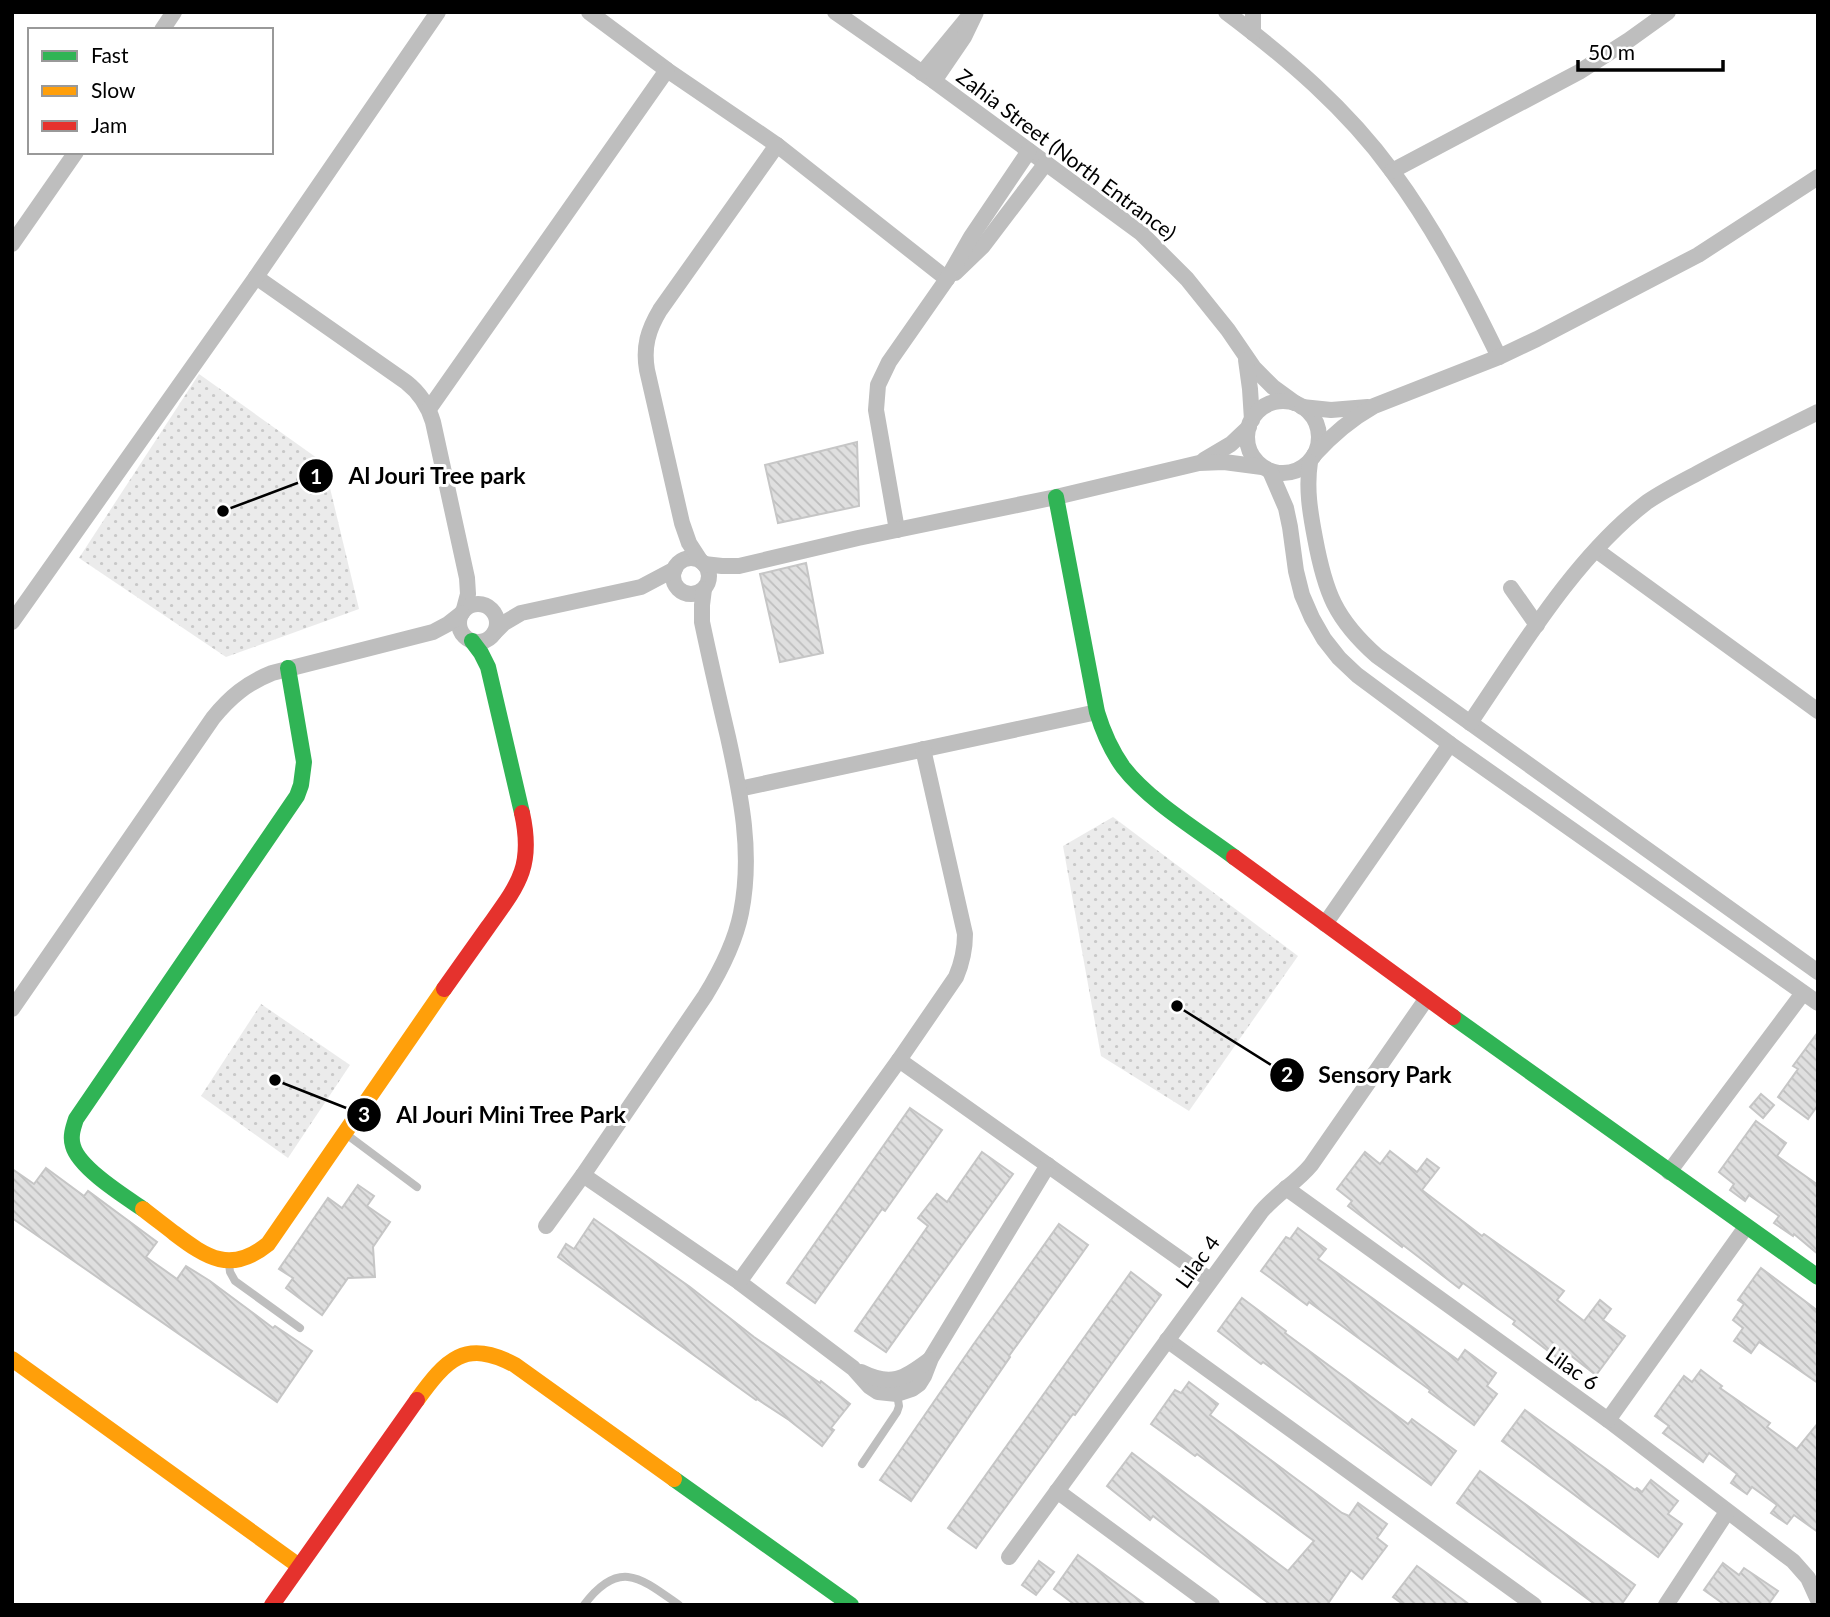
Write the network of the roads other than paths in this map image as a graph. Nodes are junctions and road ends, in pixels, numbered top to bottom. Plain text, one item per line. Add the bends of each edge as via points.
1 (174, 12) edge
2 (439, 12) edge
3 (589, 12) edge
4 (835, 12) edge
5 (975, 12) edge
6 (1226, 12) edge
7 (1253, 12) edge
8 (1668, 12) edge
9 (163, 28) edge
10 (1253, 33) junction
11 (667, 69) junction
12 (928, 77) junction
13 (776, 145) junction
14 (1030, 151) junction
15 (75, 154) edge
16 (1046, 163) junction
17 (1392, 171) junction
18 (1818, 177) edge
19 (12, 244) edge
20 (256, 277) junction
21 (947, 279) junction
22 (1245, 358) junction
23 (1499, 358) junction
24 (1298, 405) junction
25 (1374, 406) junction
26 (429, 409) junction
27 (1818, 412) edge
28 (1250, 424) junction
29 (1312, 458) junction
30 (1199, 463) junction
31 (1266, 469) junction
32 (1056, 497) junction
33 (682, 523) junction
34 (897, 530) junction
35 (1596, 550) junction
36 (702, 562) junction
37 (740, 566) junction
38 (676, 567) junction
39 (467, 578) junction
40 (641, 587) junction
41 (705, 587) junction
42 (1511, 588) dead end
43 (682, 591) junction
44 (488, 606) junction
45 (463, 611) junction
46 (521, 614) junction
47 (12, 622) edge
48 (702, 622) junction
49 (1537, 625) junction
50 (433, 632) junction
51 (494, 634) junction
52 (470, 640) junction
53 (488, 667) junction
54 (288, 668) junction
55 (1818, 711) edge
56 (1097, 712) junction
57 (1470, 723) junction
58 (1450, 744) junction
59 (923, 749) junction
60 (1514, 753) junction
61 (1496, 776) junction
62 (739, 789) junction
63 (1325, 924) junction
64 (1818, 972) edge
65 (1803, 993) junction
66 (1427, 998) junction
67 (1818, 1003) edge
68 (12, 1009) edge
69 (899, 1060) junction
70 (344, 1132) junction
71 (1048, 1165) junction
72 (1669, 1172) junction
73 (583, 1175) junction
74 (417, 1187) dead end
75 (1286, 1188) junction
76 (546, 1226) dead end
77 (1746, 1227) junction
78 (229, 1261) junction
79 (1818, 1277) edge
80 (1210, 1280) junction
81 (739, 1282) junction
82 (300, 1328) dead end
83 (1167, 1340) junction
84 (931, 1358) junction
85 (12, 1359) edge
86 (853, 1368) junction
87 (897, 1394) junction
88 (1608, 1420) junction
89 (862, 1464) dead end
90 (1057, 1492) junction
91 (1727, 1512) junction
92 (1009, 1557) dead end
93 (299, 1566) junction
94 (1818, 1600) edge
95 (271, 1605) edge
96 (584, 1605) edge
97 (679, 1605) edge
98 (851, 1605) edge
99 (1212, 1605) edge
100 (1534, 1605) edge
101 (1666, 1605) edge

1 - 9 street
2 - 20 street
3 - 11 street
4 - 12 street, Zahia Street (North Entrance)
5 - 12 street via 962,23
6 - 10 street
7 - 10 street
8 - 17 street via 1568,78
10 - 17 street via 1327,97
11 - 13 street
11 - 26 street
12 - 14 street, Zahia Street (North Entrance)
13 - 21 street
13 - 33 street via 648,332 645,357
14 - 16 street, Zahia Street (North Entrance)
14 - 21 street
15 - 19 street
16 - 21 street via 983,246
16 - 22 street, Zahia Street (North Entrance) via 1164,255 1208,304
17 - 23 street via 1450,262
18 - 23 street via 1698,255
20 - 26 street via 416,389
20 - 47 street
21 - 34 street via 878,385 876,410
22 - 24 street, Zahia Street (North Entrance)
22 - 28 street
23 - 25 street
24 - 25 street via 1346,410
24 - 28 street via 1275,402 1258,412
24 - 29 street via 1318,428 1319,442
25 - 29 street via 1336,432
26 - 39 street
27 - 35 street via 1649,501
28 - 30 street via 1231,444
28 - 31 street via 1249,449
29 - 31 street via 1292,472
29 - 57 street via 1310,511 1322,575 1338,612 1377,656
30 - 31 street
30 - 32 street
31 - 58 street via 1286,508 1302,595 1324,639 1357,675
32 - 34 street
32 - 56 street
33 - 36 street
33 - 38 street
34 - 37 street
35 - 49 street
35 - 55 street
36 - 37 street
36 - 38 street via 688,558
36 - 41 street via 709,575
37 - 41 street
38 - 40 street
38 - 43 street via 674,581
39 - 44 street
39 - 45 street
40 - 43 street
40 - 46 street
41 - 43 street via 694,594
41 - 48 street
42 - 49 street
43 - 48 street
44 - 45 street via 474,604
44 - 46 street
44 - 51 street via 496,616
45 - 50 street
45 - 52 street via 460,627
46 - 51 street
48 - 62 street
49 - 57 street
50 - 52 street
50 - 54 street
51 - 52 street via 483,642
51 - 53 street
52 - 53 street
53 - 70 street via 527,836 525,862 516,887
54 - 68 street via 255,680 225,703
54 - 78 street via 304,762 297,796 76,1119 71,1137 76,1156 89,1169 195,1248
56 - 59 street
56 - 63 street via 1115,756 1137,784
57 - 60 street
58 - 61 street
58 - 63 street
59 - 62 street
59 - 69 street via 965,949 956,977
60 - 61 street
60 - 64 street
61 - 65 street
62 - 73 street via 747,856 741,915 732,943 705,996
63 - 66 street
65 - 67 street
65 - 72 street
66 - 72 street
66 - 75 street, Lilac 4 via 1311,1165
69 - 71 street
69 - 81 street
70 - 74 lane
70 - 78 street via 268,1244 244,1259
71 - 80 street
71 - 84 street
72 - 77 street
73 - 76 street
73 - 81 street
75 - 80 street, Lilac 4 via 1261,1212
75 - 88 street, Lilac 6
77 - 79 street
77 - 88 street
78 - 82 lane via 235,1281
80 - 83 street, Lilac 4
81 - 86 street
83 - 90 street, Lilac 4
83 - 100 street
84 - 86 street via 894,1380 877,1379
84 - 87 street via 919,1384
85 - 93 street
86 - 87 street via 878,1392
87 - 89 lane via 897,1412
88 - 91 street, Lilac 6
90 - 92 street, Lilac 4
90 - 99 street
91 - 94 street, Lilac 6 via 1793,1561
91 - 101 street
93 - 95 street
93 - 98 street via 434,1376 447,1362 481,1352 499,1355 515,1365
96 - 97 lane via 602,1584 623,1577 646,1581

